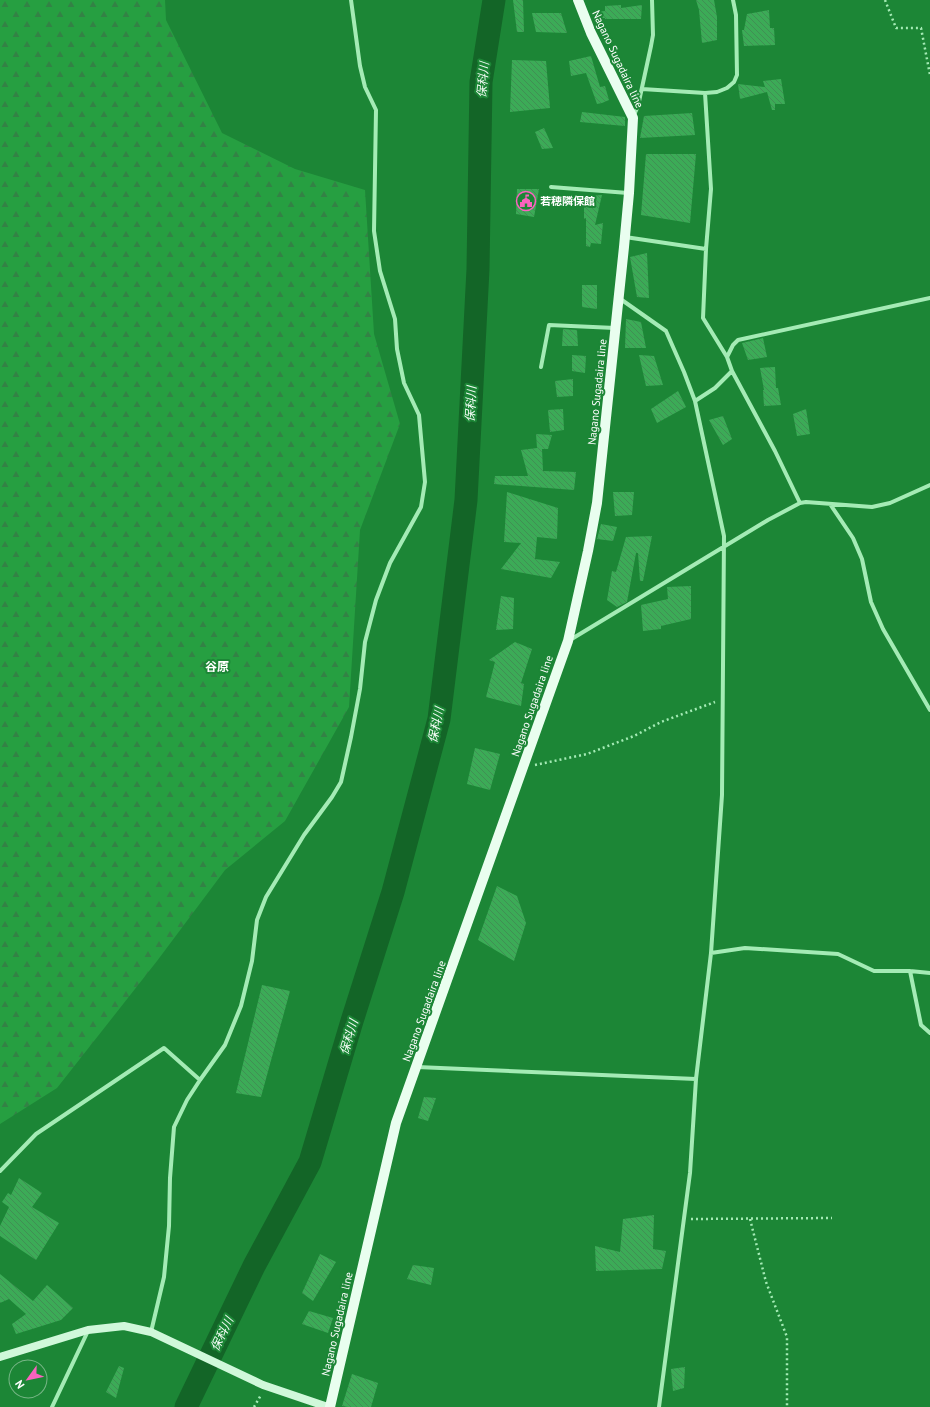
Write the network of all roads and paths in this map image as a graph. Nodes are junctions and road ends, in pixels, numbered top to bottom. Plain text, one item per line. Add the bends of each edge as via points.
1 (352, 0) edge
2 (578, 0) edge
3 (652, 0) edge
4 (733, 0) edge
5 (884, 0) edge
6 (930, 75) edge
7 (642, 89) junction
8 (704, 93) junction
9 (633, 118) junction
10 (552, 187) dead end
11 (629, 193) junction
12 (625, 237) junction
13 (706, 249) junction
14 (618, 298) junction
15 (930, 298) edge
16 (615, 328) junction
17 (727, 357) junction
18 (541, 367) dead end
19 (732, 371) junction
20 (695, 401) junction
21 (930, 485) edge
22 (800, 503) junction
23 (830, 504) junction
24 (724, 547) junction
25 (568, 641) junction
26 (723, 699) junction
27 (930, 710) edge
28 (523, 768) junction
29 (711, 952) junction
30 (910, 971) junction
31 (930, 973) edge
32 (930, 1033) edge
33 (417, 1067) junction
34 (200, 1080) junction
35 (696, 1080) junction
36 (0, 1171) edge
37 (832, 1218) dead end
38 (684, 1219) junction
39 (750, 1219) junction
40 (88, 1330) junction
41 (151, 1332) junction
42 (0, 1357) edge
43 (264, 1385) junction
44 (52, 1407) edge
45 (254, 1407) edge
46 (329, 1407) edge
47 (659, 1407) edge
48 (787, 1407) edge

1 - 34 street via 360,66 365,87 376,110 374,231 380,271 395,319 397,349 404,384 419,415 425,482 422,507 390,563 376,600 365,642 352,737 341,782 304,835 266,897 257,920 252,961 241,1006 225,1045
2 - 9 main road, Nagano Sugadaira line via 591,33
3 - 7 street via 652,41
4 - 8 street via 736,15 737,75 727,88
5 - 6 path via 896,28 921,28
7 - 8 street
7 - 9 street
8 - 13 street via 711,190
9 - 11 main road, Nagano Sugadaira line
10 - 11 street
11 - 12 main road, Nagano Sugadaira line
12 - 13 street
12 - 14 main road, Nagano Sugadaira line
13 - 17 street via 703,318
14 - 16 main road, Nagano Sugadaira line
14 - 20 street via 666,331
15 - 17 street via 738,340
16 - 18 street via 549,325
16 - 25 main road, Nagano Sugadaira line via 597,503
17 - 19 street
19 - 20 street via 715,388
19 - 22 street
20 - 24 street via 724,536
21 - 23 street via 890,503 872,507
22 - 23 street
22 - 24 street
23 - 27 street via 853,538 862,559 871,602
24 - 25 street
24 - 26 street
25 - 28 main road, Nagano Sugadaira line
26 - 28 path via 587,754
26 - 29 street via 722,795
28 - 33 main road, Nagano Sugadaira line
29 - 30 street via 745,948 838,954 874,971
29 - 35 street
30 - 31 street
30 - 32 street via 921,1025
33 - 35 street
33 - 46 main road, Nagano Sugadaira line via 396,1123
34 - 36 street via 164,1048 36,1134
34 - 41 street via 174,1127 167,1252
35 - 38 street via 690,1173
37 - 39 path
38 - 39 path
38 - 47 street
39 - 48 path via 766,1282 787,1337
40 - 41 main road via 124,1326
40 - 42 main road
40 - 44 street
41 - 43 main road
43 - 45 path
43 - 46 main road

